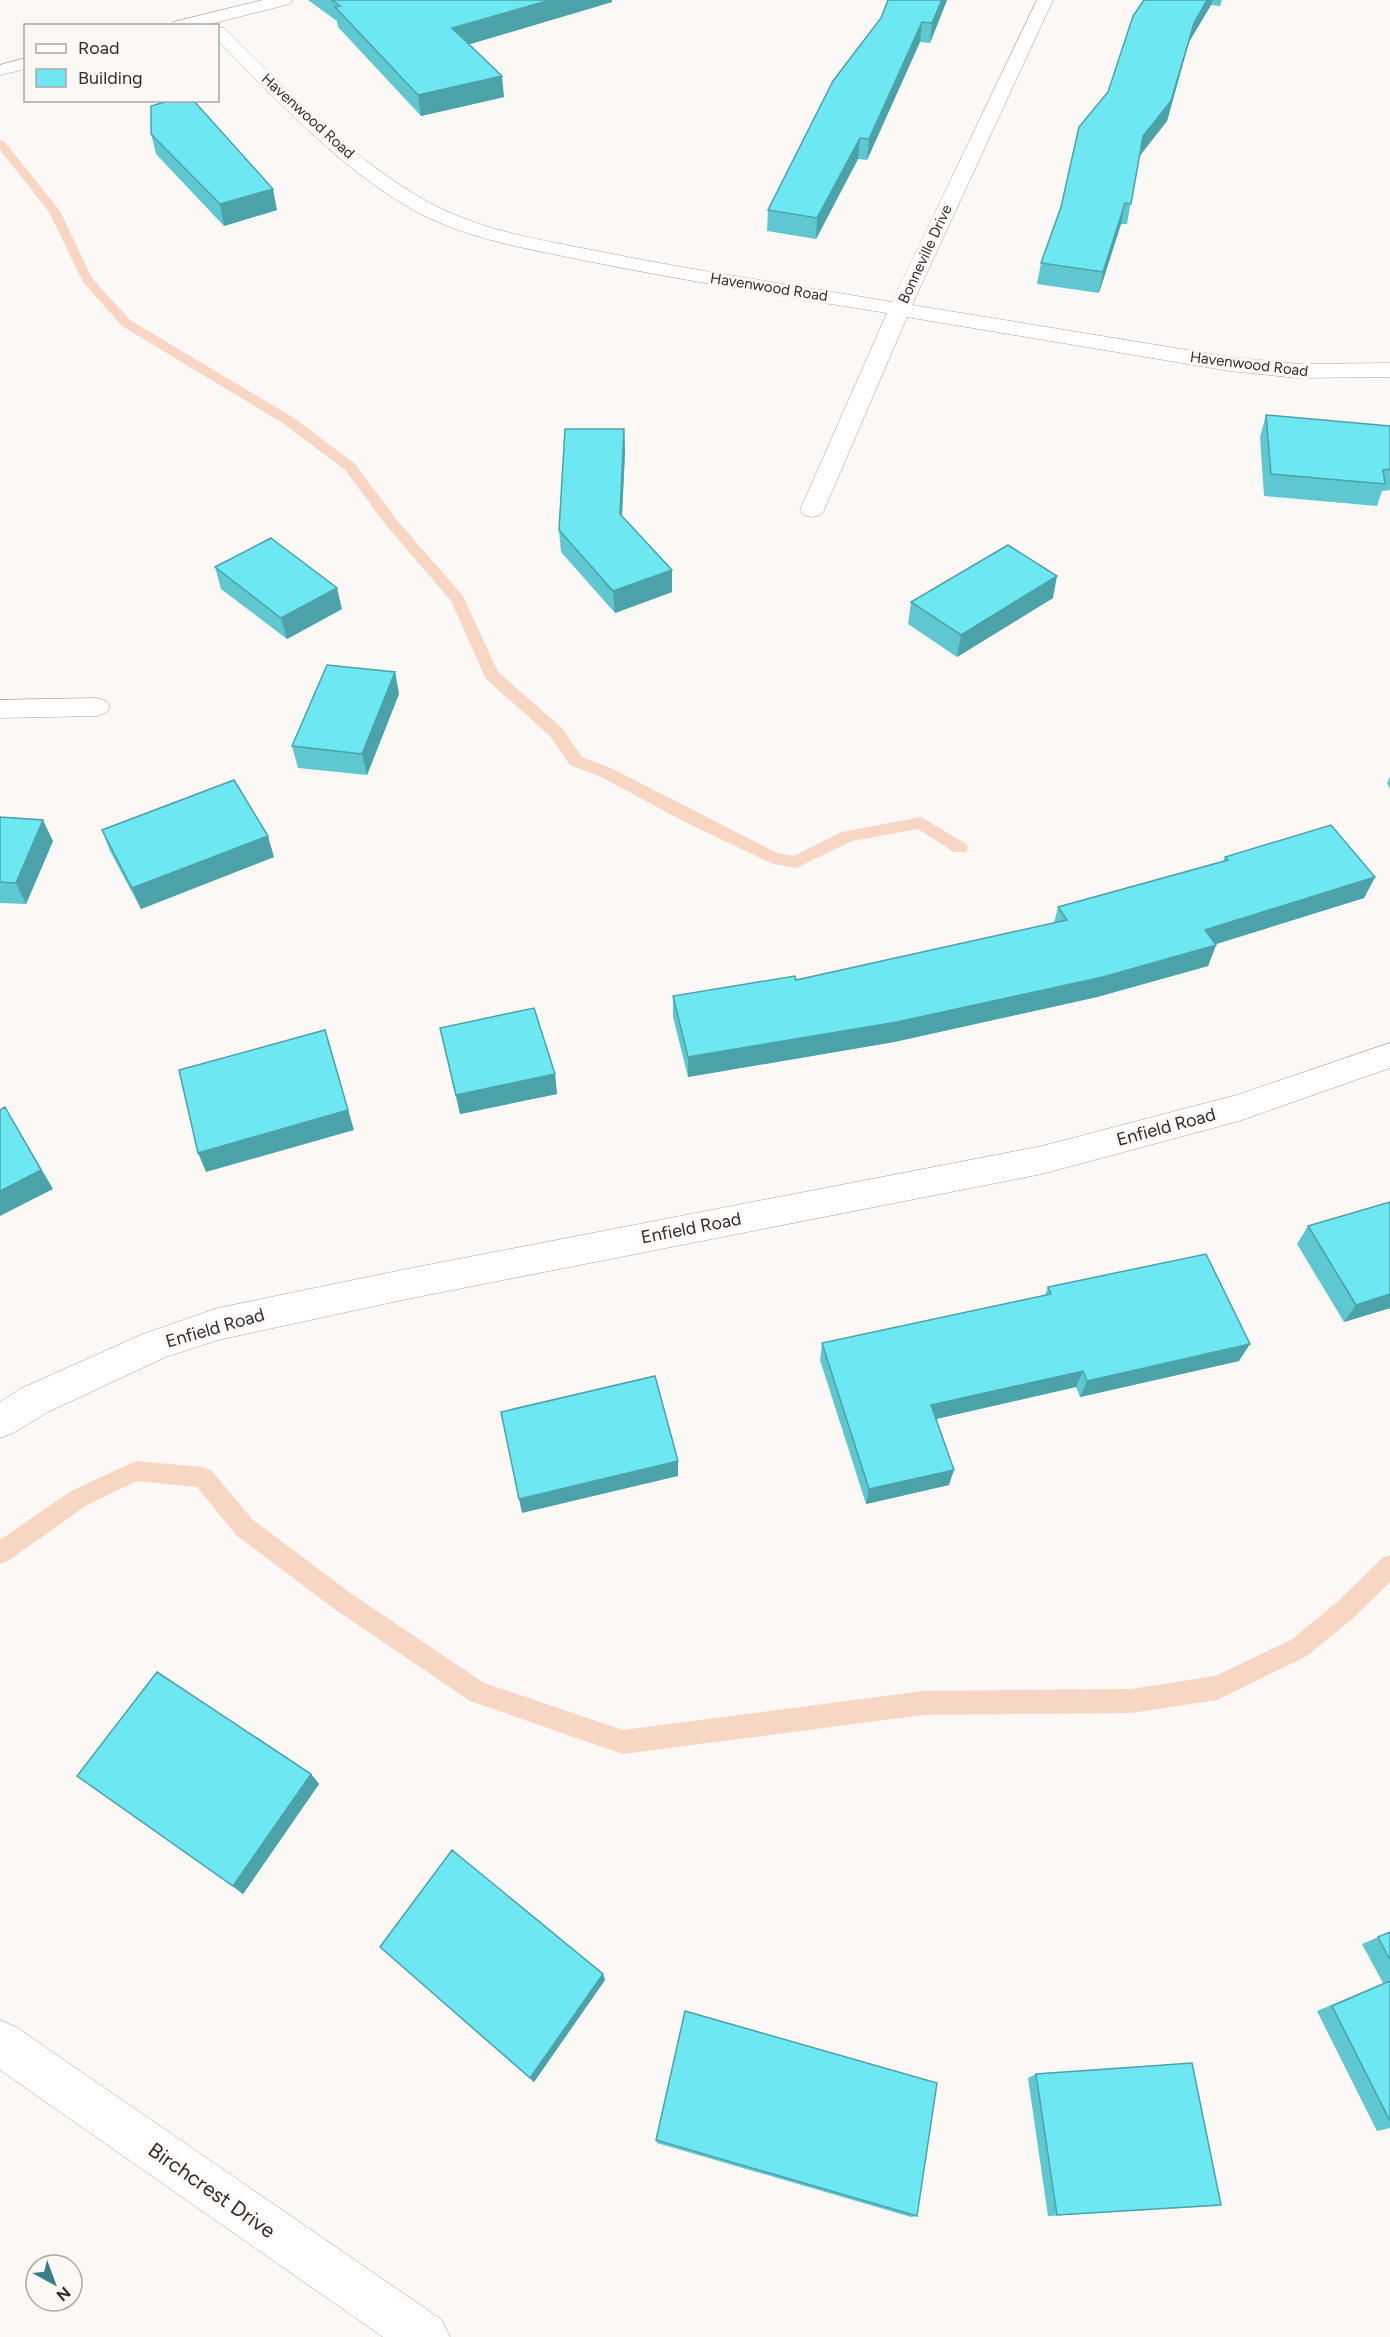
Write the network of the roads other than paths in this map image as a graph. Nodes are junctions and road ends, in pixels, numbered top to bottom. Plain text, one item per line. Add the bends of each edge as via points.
1 (284, 0) edge
2 (1045, 0) edge
3 (191, 6) dead end
4 (210, 24) edge
5 (214, 24) edge
6 (219, 33) edge
7 (24, 64) edge
8 (0, 70) edge
9 (900, 308) junction
10 (1390, 370) edge
11 (812, 510) dead end
12 (97, 707) dead end
13 (0, 709) edge
14 (1390, 1055) edge
15 (0, 1421) edge
16 (0, 2043) edge
17 (425, 2337) edge

1 - 5 street
2 - 9 street, Bonneville Drive
3 - 4 street, Havenwood Road
6 - 9 street, Havenwood Road via 308,120 376,177 449,219 534,246
7 - 8 street
9 - 10 street, Havenwood Road via 1230,364 1298,371
9 - 11 street, Bonneville Drive
12 - 13 street
14 - 15 street, Enfield Road via 1239,1108 1042,1160 218,1324 156,1345 35,1400
16 - 17 street, Birchcrest Drive

